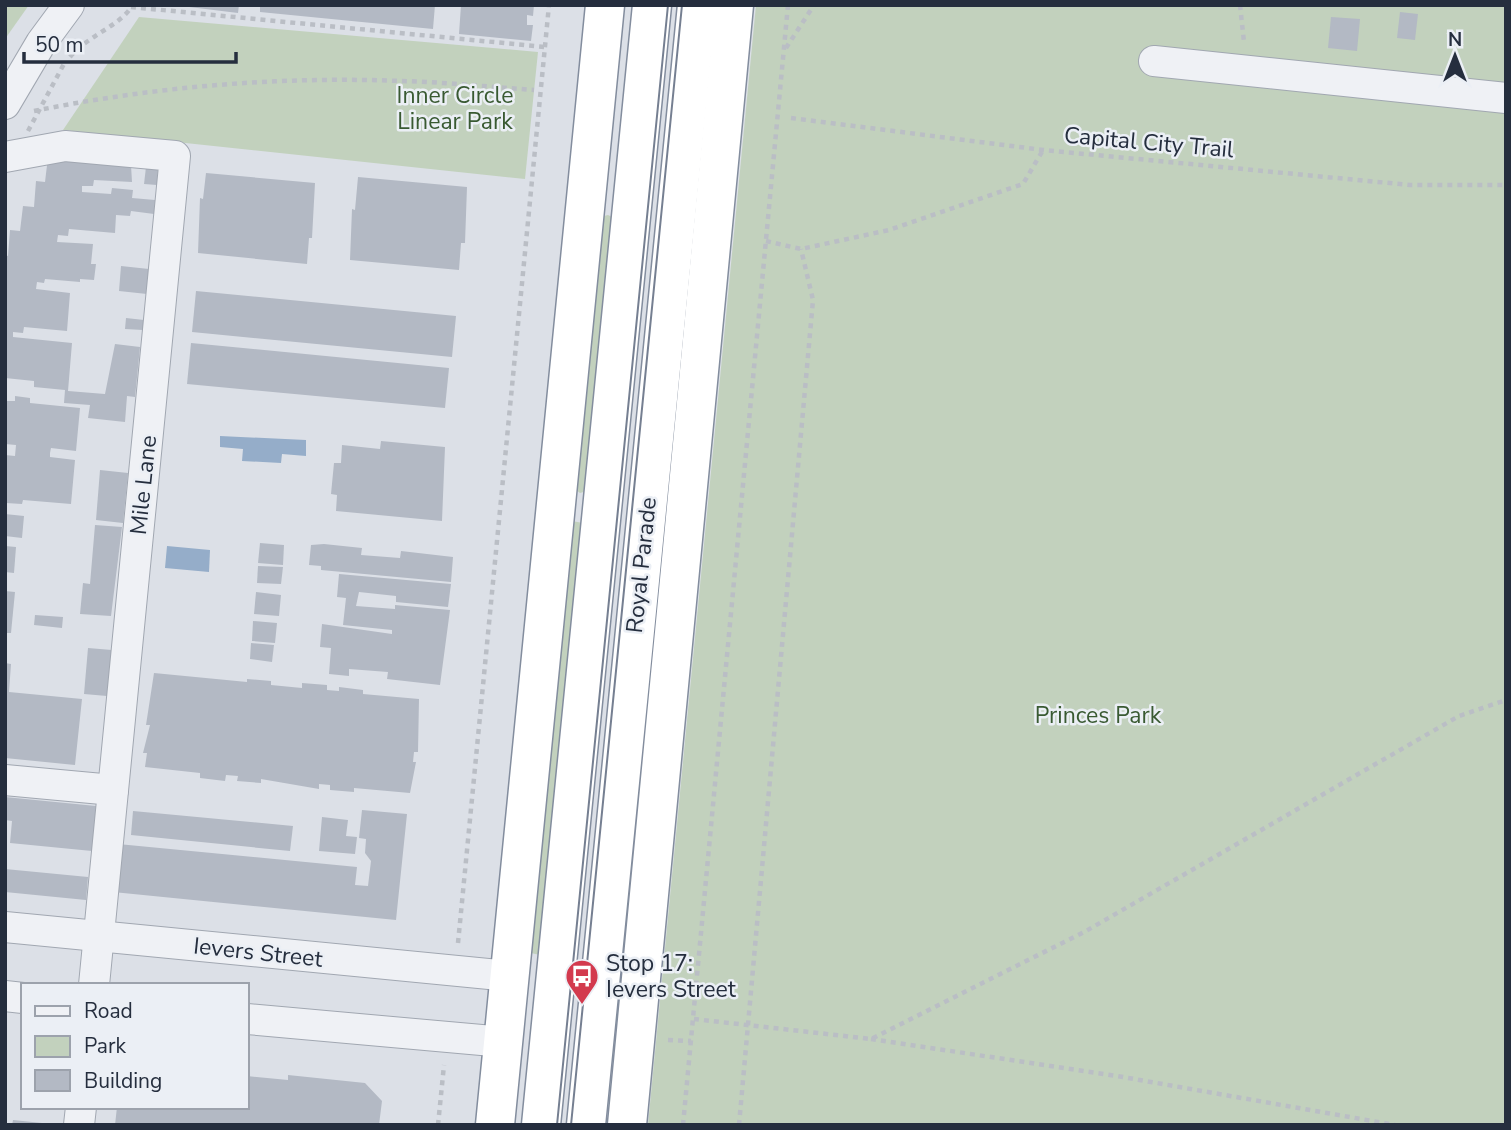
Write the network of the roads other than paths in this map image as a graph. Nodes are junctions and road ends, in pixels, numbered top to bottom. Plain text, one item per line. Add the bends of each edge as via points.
1 (69, 5) edge
2 (605, 5) edge
3 (652, 5) edge
4 (696, 5) edge
5 (734, 5) edge
6 (1154, 61) dead end
7 (1506, 98) edge
8 (595, 106) junction
9 (17, 108) edge
10 (641, 108) junction
11 (686, 111) junction
12 (724, 114) junction
13 (5, 156) edge
14 (654, 433) junction
15 (693, 438) junction
16 (555, 517) junction
17 (600, 523) junction
18 (5, 780) edge
19 (113, 790) junction
20 (5, 926) edge
21 (99, 937) junction
22 (510, 976) junction
23 (94, 983) edge
24 (248, 1019) edge
25 (504, 1042) junction
26 (591, 1075) junction
27 (632, 1079) junction
28 (495, 1125) edge
29 (541, 1125) edge
30 (586, 1125) edge
31 (627, 1125) edge

1 - 9 street via 41,43
2 - 8 highway
3 - 10 highway, Royal Parade
4 - 11 highway, Royal Parade
5 - 12 highway, Royal Parade
6 - 7 street
8 - 10 highway
8 - 16 highway
10 - 11 highway
10 - 17 highway, Royal Parade
11 - 12 highway
11 - 14 highway, Royal Parade
12 - 15 highway, Royal Parade
13 - 19 street, Mile Lane via 65,146 175,156
14 - 15 highway
14 - 26 highway, Royal Parade
15 - 27 highway, Royal Parade
16 - 17 highway
16 - 22 highway
17 - 29 highway, Royal Parade
18 - 19 street
19 - 21 street, Mile Lane
20 - 21 street, Ievers Street
21 - 22 street, Ievers Street
21 - 23 street, Mile Lane
22 - 25 highway
24 - 25 street
25 - 28 highway
26 - 27 highway
26 - 30 highway, Royal Parade
27 - 31 highway, Royal Parade

